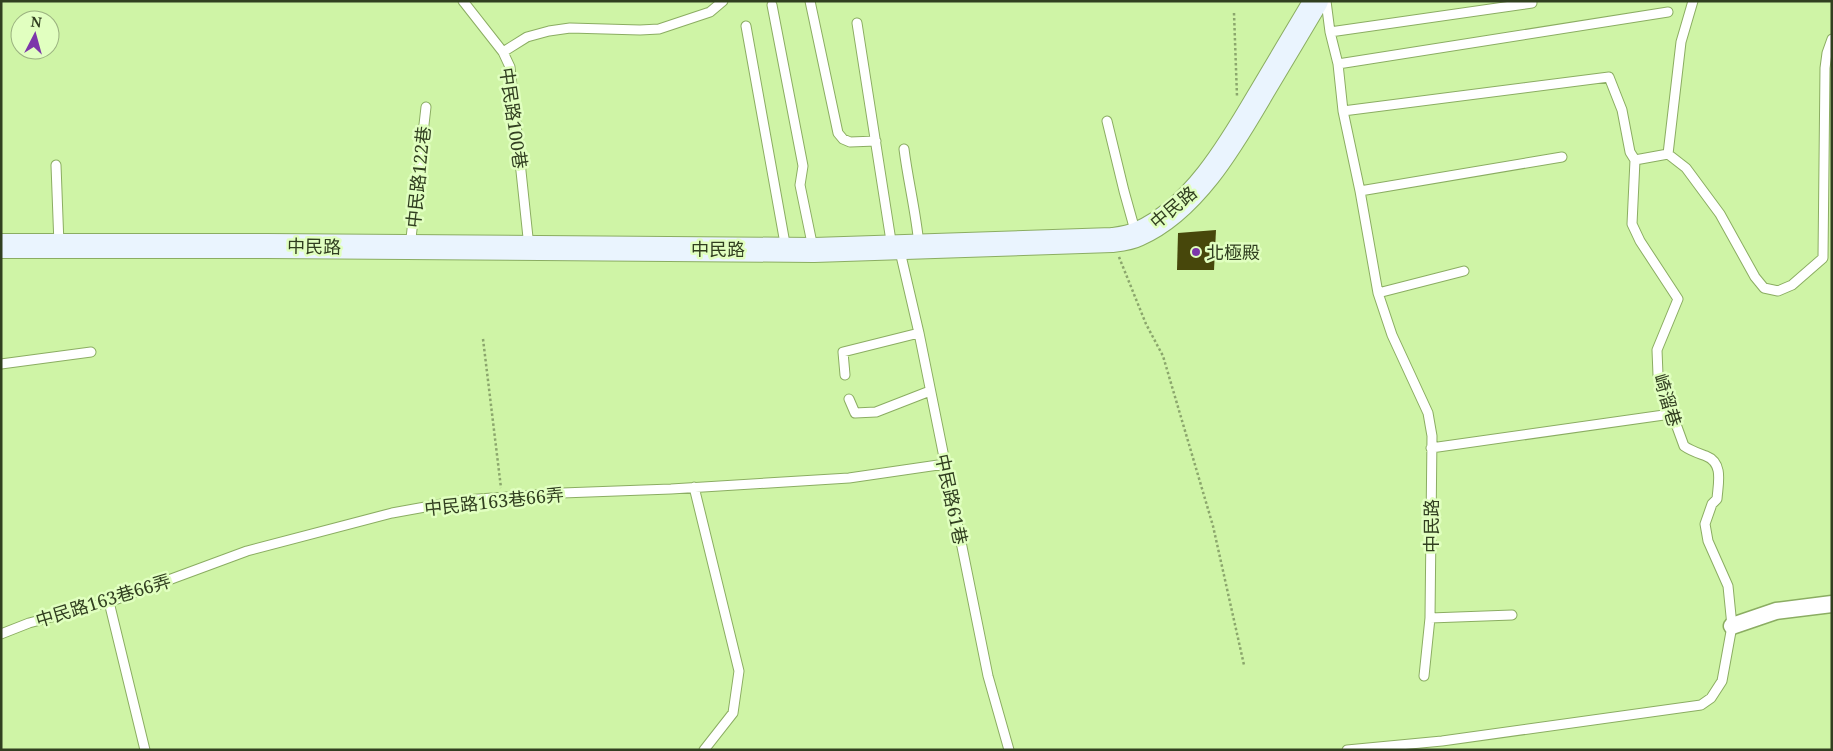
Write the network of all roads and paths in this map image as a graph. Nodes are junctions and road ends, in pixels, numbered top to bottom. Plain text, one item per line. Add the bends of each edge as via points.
1 (463, 1) edge
2 (723, 1) edge
3 (810, 1) edge
4 (1316, 1) edge
5 (1326, 1) edge
6 (1693, 1) edge
7 (1532, 3) dead end
8 (772, 5) dead end
9 (1234, 12) dead end
10 (1668, 12) dead end
11 (857, 23) dead end
12 (746, 26) dead end
13 (1330, 32) junction
14 (1832, 39) edge
15 (503, 52) junction
16 (1338, 64) junction
17 (1237, 102) dead end
18 (426, 107) dead end
19 (1343, 111) junction
20 (1107, 121) dead end
21 (876, 141) junction
22 (904, 149) dead end
23 (1668, 154) junction
24 (1562, 157) dead end
25 (1635, 160) junction
26 (56, 165) dead end
27 (1360, 191) junction
28 (1136, 235) junction
29 (1112, 240) junction
30 (1, 246) edge
31 (59, 246) junction
32 (909, 246) junction
33 (410, 248) junction
34 (529, 249) junction
35 (786, 250) junction
36 (814, 250) junction
37 (1464, 271) dead end
38 (1378, 293) junction
39 (919, 333) junction
40 (483, 339) dead end
41 (90, 352) dead end
42 (1, 364) edge
43 (845, 375) dead end
44 (930, 391) junction
45 (850, 399) dead end
46 (1671, 414) junction
47 (1432, 448) junction
48 (944, 464) junction
49 (694, 487) junction
50 (502, 497) junction
51 (109, 602) junction
52 (1832, 604) edge
53 (1512, 615) dead end
54 (1430, 618) junction
55 (1732, 626) junction
56 (1, 634) edge
57 (1244, 666) dead end
58 (1424, 676) dead end
59 (145, 750) edge
60 (704, 750) edge
61 (1009, 750) edge
62 (1347, 750) edge

1 - 15 lane, 中民路100巷
2 - 15 lane via 710,12 659,28 549,31 527,37
3 - 21 lane via 838,133 850,142
4 - 28 street, 中民路 via 1213,169 1165,218
5 - 13 lane, 中民路
6 - 23 lane via 1681,42
7 - 13 lane
8 - 36 lane via 803,166 800,185
9 - 17 path
10 - 16 lane
11 - 21 lane
12 - 35 lane
13 - 16 lane, 中民路
14 - 23 lane via 1825,68 1823,258 1792,286 1778,291 1764,288 1720,214 1686,168
15 - 34 lane, 中民路100巷 via 510,67
16 - 19 lane, 中民路
18 - 33 lane, 中民路122巷
19 - 25 lane via 1609,77 1622,110 1630,152
19 - 27 lane, 中民路
20 - 28 lane
21 - 32 lane via 891,241
22 - 32 lane via 917,217
23 - 25 lane
24 - 27 lane
25 - 46 lane, 崎溜巷 via 1632,224 1678,300 1657,350 1658,374
26 - 31 lane
27 - 38 lane, 中民路
28 - 29 street, 中民路
29 - 32 street, 中民路
29 - 57 path via 1146,324 1163,356 1213,526
30 - 31 street, 中民路
31 - 33 street, 中民路
32 - 36 street, 中民路
32 - 39 lane, 中民路61巷
33 - 34 street, 中民路
34 - 35 street, 中民路
35 - 36 street, 中民路
37 - 38 lane
38 - 47 lane, 中民路 via 1392,335 1428,413
39 - 43 lane via 843,352
39 - 44 lane, 中民路61巷
40 - 50 path
41 - 42 lane
44 - 45 lane via 876,412 855,413
44 - 48 lane, 中民路61巷
46 - 47 lane
46 - 55 lane, 崎溜巷 via 1684,446 1716,462 1719,470 1717,499 1705,524 1708,540 1728,586
47 - 54 lane, 中民路
48 - 49 lane, 中民路163巷66弄 via 849,478
48 - 61 lane, 中民路61巷 via 988,676
49 - 50 lane, 中民路163巷66弄
49 - 60 lane via 738,671 733,712
50 - 51 lane, 中民路163巷66弄 via 464,500 392,513 265,546
51 - 56 lane, 中民路163巷66弄 via 29,623
51 - 59 lane
52 - 55 street via 1776,611
53 - 54 lane
54 - 58 lane, 中民路
55 - 62 lane, 崎溜巷 via 1722,681 1711,698 1701,705 1442,741

